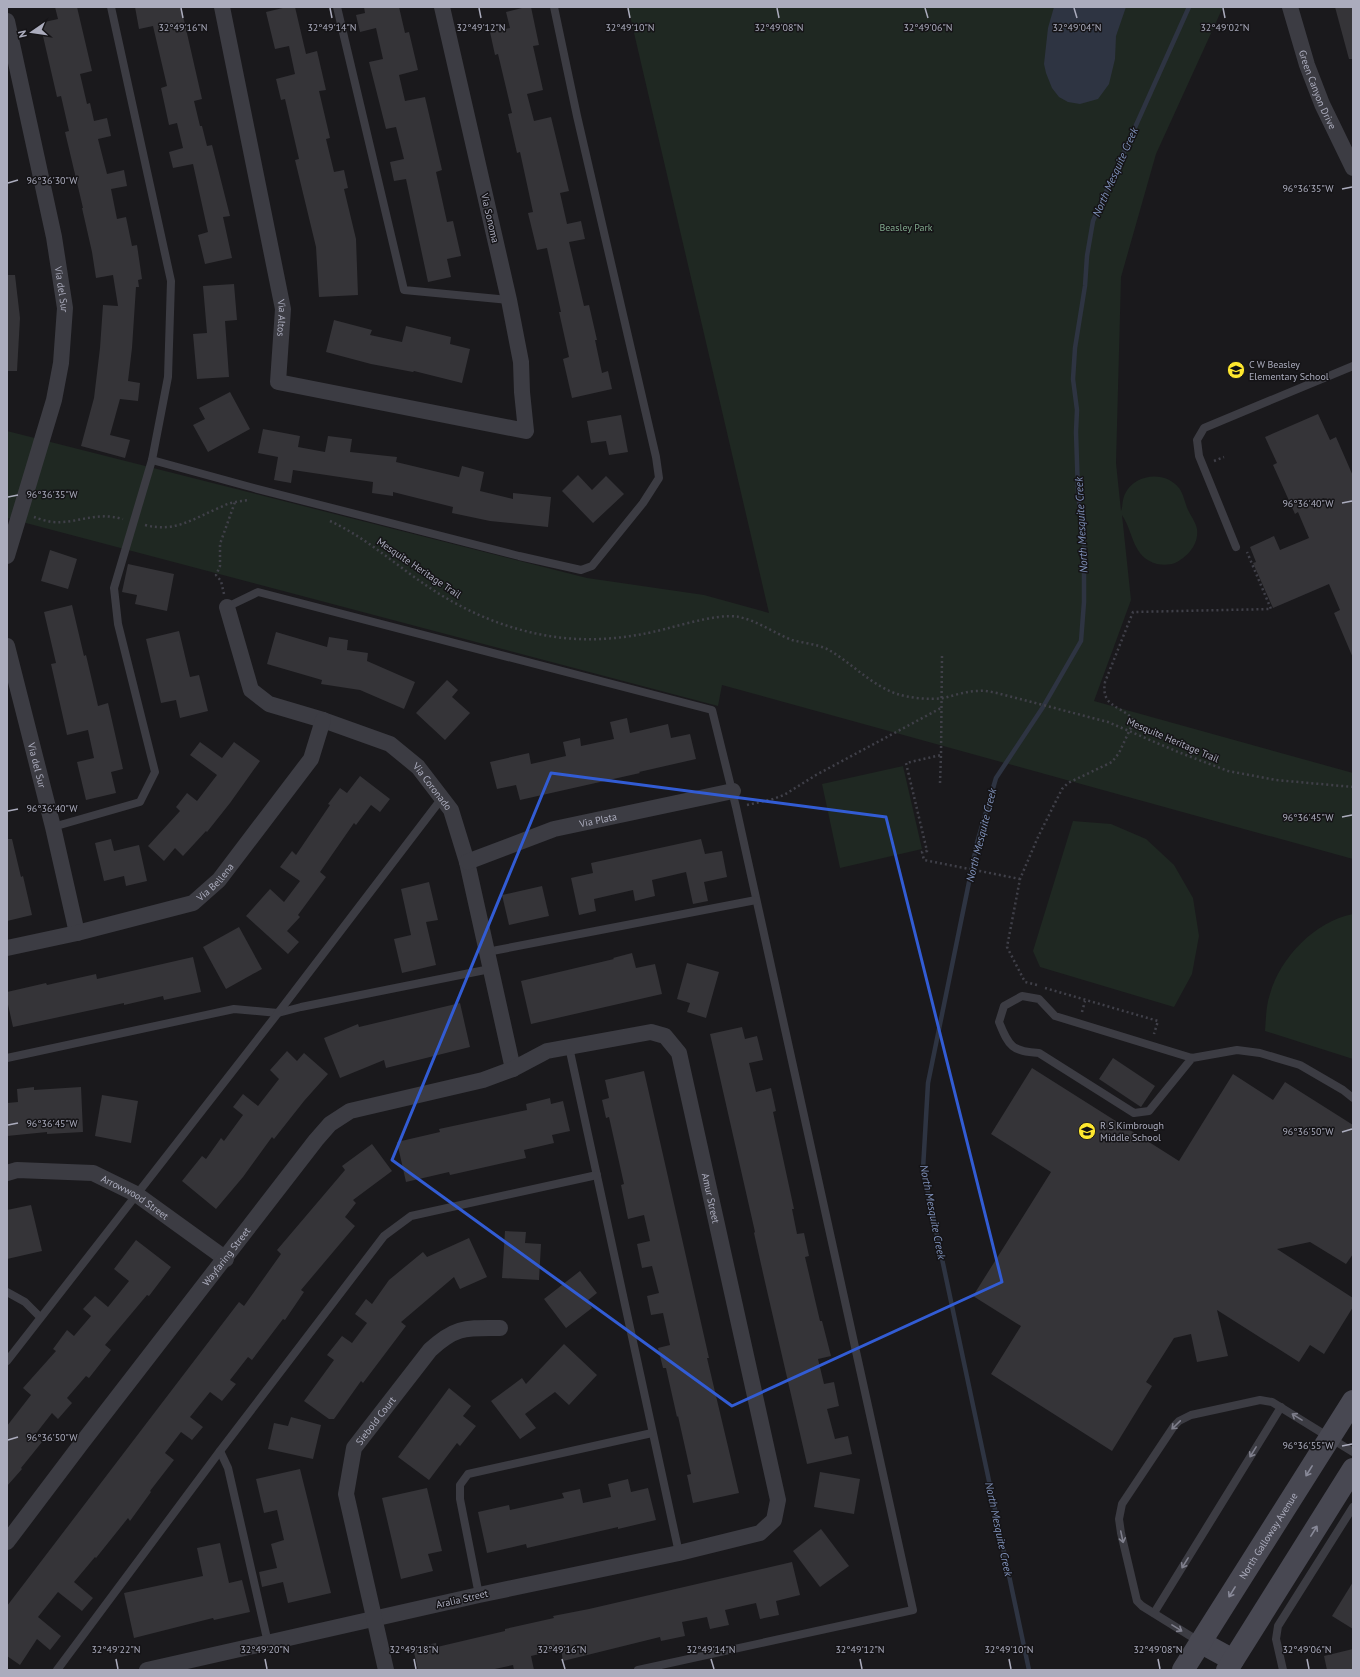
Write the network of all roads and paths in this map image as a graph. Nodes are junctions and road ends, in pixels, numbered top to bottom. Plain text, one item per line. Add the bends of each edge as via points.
1 (111, 7) edge
2 (222, 7) edge
3 (337, 7) edge
4 (442, 7) edge
5 (554, 7) edge
6 (1290, 7) edge
7 (7, 21) edge
8 (1353, 168) edge
9 (509, 300) junction
10 (1353, 366) edge
11 (526, 431) joint
12 (152, 460) junction
13 (257, 500) dead end
14 (236, 502) junction
15 (37, 518) dead end
16 (329, 520) dead end
17 (132, 521) junction
18 (1241, 547) joint
19 (7, 556) edge
20 (227, 608) junction
21 (7, 646) edge
22 (942, 656) dead end
23 (942, 698) junction
24 (941, 708) junction
25 (323, 720) junction
26 (1129, 730) junction
27 (940, 755) junction
28 (940, 783) dead end
29 (1353, 787) edge
30 (733, 791) junction
31 (442, 798) junction
32 (736, 807) junction
33 (53, 827) junction
34 (467, 862) junction
35 (1020, 879) junction
36 (756, 900) junction
37 (77, 933) junction
38 (7, 948) edge
39 (487, 952) junction
40 (490, 969) junction
41 (278, 1013) junction
42 (1158, 1021) dead end
43 (569, 1047) junction
44 (7, 1058) edge
45 (1192, 1058) junction
46 (513, 1069) junction
47 (1353, 1098) edge
48 (7, 1173) edge
49 (597, 1175) junction
50 (136, 1194) junction
51 (226, 1259) junction
52 (7, 1292) edge
53 (40, 1317) junction
54 (500, 1328) dead end
55 (7, 1361) edge
56 (1353, 1401) edge
57 (1280, 1407) junction
58 (652, 1433) junction
59 (1330, 1438) junction
60 (220, 1451) junction
61 (1353, 1452) edge
62 (1353, 1469) edge
63 (1353, 1507) edge
64 (774, 1520) joint
65 (7, 1542) edge
66 (679, 1553) junction
67 (479, 1595) junction
68 (1154, 1613) junction
69 (376, 1618) junction
70 (1200, 1642) junction
71 (268, 1643) junction
72 (1230, 1665) edge
73 (57, 1670) edge
74 (147, 1670) edge
75 (386, 1670) edge
76 (638, 1670) edge
77 (1183, 1670) edge
78 (1283, 1670) edge

1 - 12 lane via 171,281 168,377
2 - 11 street, Via Altos via 283,309 278,382
3 - 9 lane via 404,290
4 - 9 street, Via Sonoma
5 - 12 lane via 659,478 643,503 592,566 581,570 519,556
6 - 8 street, Green Canyon Drive via 1307,65 1322,104
7 - 19 street, Via del Sur via 54,237 65,308 61,363 54,400
9 - 11 street, Via Sonoma via 521,362
10 - 18 lane via 1204,428 1197,440 1199,456
12 - 17 lane
13 - 14 path
14 - 17 path via 182,525 154,527
14 - 20 path via 220,544 220,566 216,575 221,581
15 - 17 path via 51,522 110,515
16 - 23 path, Mesquite Heritage Trail via 379,550 440,595 510,627 577,639 617,638 712,618 738,616 793,640 826,649 878,685 897,694 917,698
17 - 33 lane via 114,588 118,624 155,772 140,802
18 - 26 path via 1271,609 1133,612 1104,690 1109,703 1132,718
20 - 25 street, Via Coronado via 251,690 270,704
20 - 30 lane via 258,592 712,710
21 - 33 street, Via del Sur
22 - 23 path
23 - 24 path
23 - 26 path, Mesquite Heritage Trail via 981,690 1108,722
24 - 27 path
24 - 32 path via 784,795
25 - 31 street, Via Coronado via 390,744 418,767
25 - 37 street, Via Bellena via 311,759 219,880 193,903
26 - 29 path, Mesquite Heritage Trail via 1228,771 1276,780
26 - 35 path via 1120,753 1112,762 1068,783 1062,789
27 - 28 path
27 - 35 path via 906,763 927,851 922,852 924,860
30 - 32 lane
30 - 34 street, Via Plata via 554,829
31 - 34 street, Via Coronado via 451,810
31 - 41 lane
32 - 36 lane
33 - 37 street, Via del Sur
34 - 39 street, Via Coronado
35 - 42 path via 1007,947 1025,982
36 - 39 lane
36 - 76 lane via 913,1610
37 - 38 street, Via Bellena
39 - 40 street, Via Coronado
40 - 41 lane
40 - 46 street, Via Coronado
41 - 44 lane via 234,1009
41 - 50 lane
43 - 46 street, Amur Street via 547,1051
43 - 49 lane
43 - 64 street, Amur Street via 651,1032 665,1036 679,1053 778,1500
45 - 45 lane via 1055,1016 1039,999 1022,996 1004,1006 999,1022 1008,1042 1021,1051 1039,1053 1134,1113 1149,1111
45 - 47 lane via 1237,1050 1260,1053 1300,1065
46 - 51 street, Wayfaring Street via 483,1080 350,1111 330,1124
48 - 50 street, Arrowwood Street via 17,1170 93,1173
49 - 58 lane
49 - 60 lane via 411,1216 384,1236
50 - 51 street, Arrowwood Street
50 - 53 lane
51 - 65 street, Wayfaring Street
52 - 53 lane via 25,1302
53 - 55 lane
54 - 69 street, Siebold Court via 467,1328 445,1336 430,1350 354,1448 346,1494
56 - 59 main road, North Galloway Avenue
59 -> 57 lane
57 -> 68 lane
57 -> 68 lane via 1272,1402 1260,1400 1191,1415 1179,1421 1122,1504 1119,1519 1121,1533 1137,1601
58 - 66 lane
58 - 67 lane via 468,1474 460,1485 460,1499
59 - 61 lane
59 -> 70 main road, North Galloway Avenue
60 - 71 lane via 228,1468
60 - 73 lane
72 -> 62 main road
63 - 78 lane via 1278,1626 1276,1639
64 - 66 street, Aralia Street via 760,1533
66 - 67 street, Aralia Street
67 - 69 street, Aralia Street
68 -> 70 lane
69 - 71 street, Aralia Street
69 - 75 street, Siebold Court
70 - 72 main road
70 - 77 main road, North Galloway Avenue
71 - 74 street, Aralia Street

